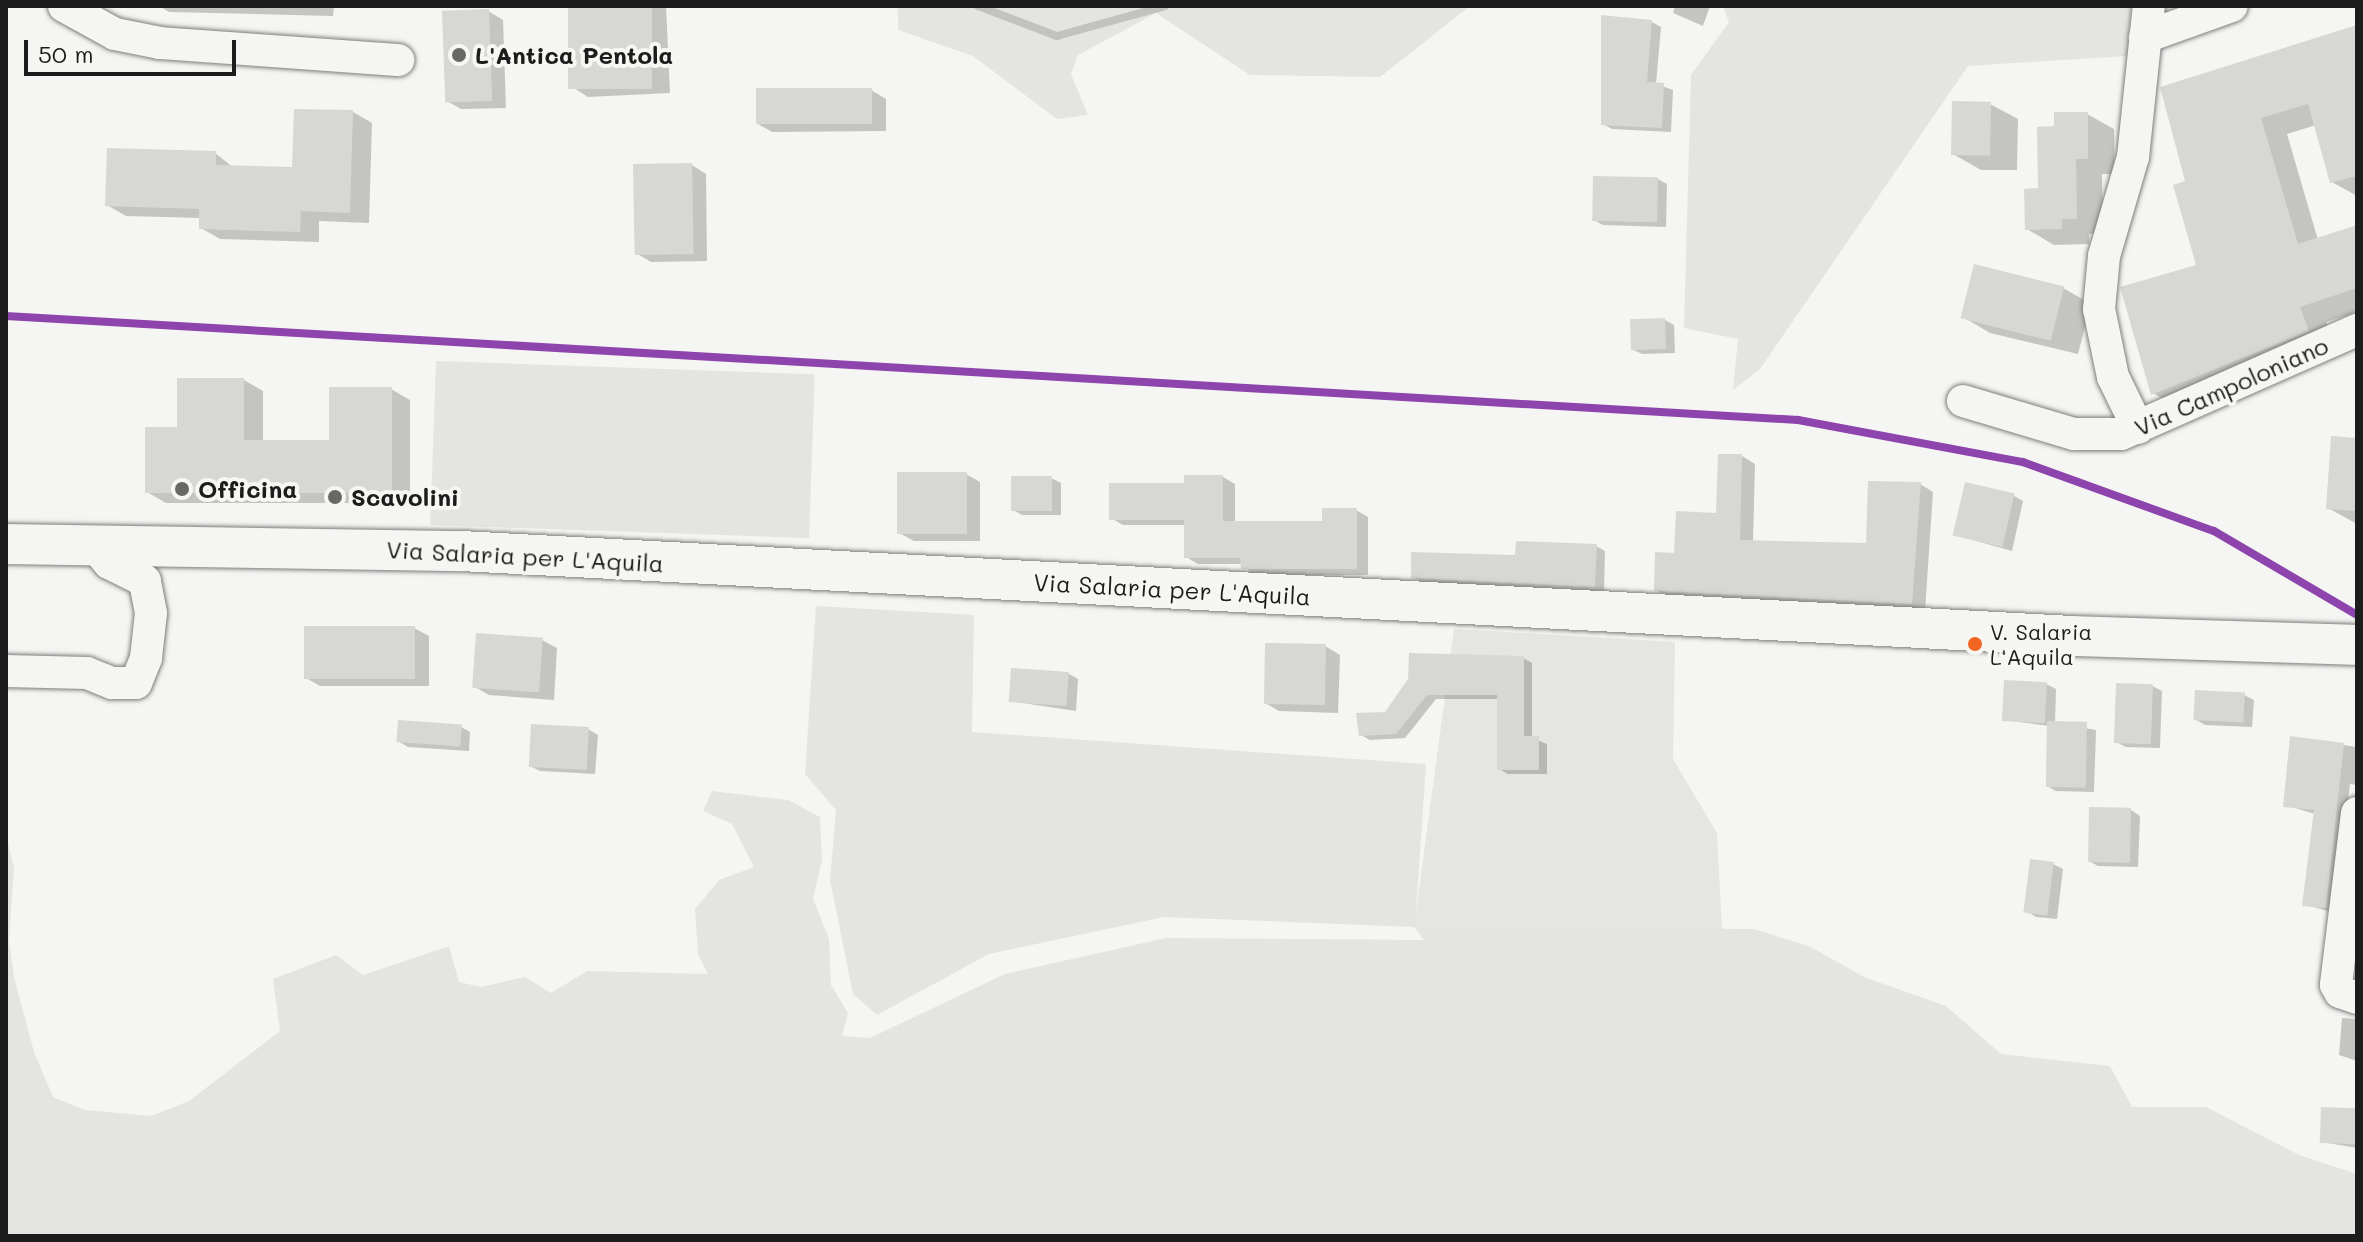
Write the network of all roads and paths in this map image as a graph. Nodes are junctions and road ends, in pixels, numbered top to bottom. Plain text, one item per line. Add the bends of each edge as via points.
1 (64, 6) edge
2 (2232, 6) edge
3 (2147, 22) edge
4 (398, 60) dead end
5 (2357, 330) edge
6 (1963, 401) dead end
7 (2138, 428) junction
8 (6, 544) edge
9 (94, 545) junction
10 (2351, 647) edge
11 (6, 671) edge
12 (2357, 813) edge
13 (2357, 998) edge

1 - 4 street via 115,34 160,43
2 - 3 street
3 - 7 street via 2133,157 2104,256 2099,309 2113,377
5 - 7 street, Via Campoloniano
6 - 7 street, Via Campoloniano via 2074,434 2121,434
8 - 9 main road, Via Salaria per L'Aquila
9 - 10 main road, Via Salaria per L'Aquila via 461,551
9 - 11 street via 109,563 145,581 151,613 146,658 136,683 112,683 87,673
12 - 13 street via 2336,985

